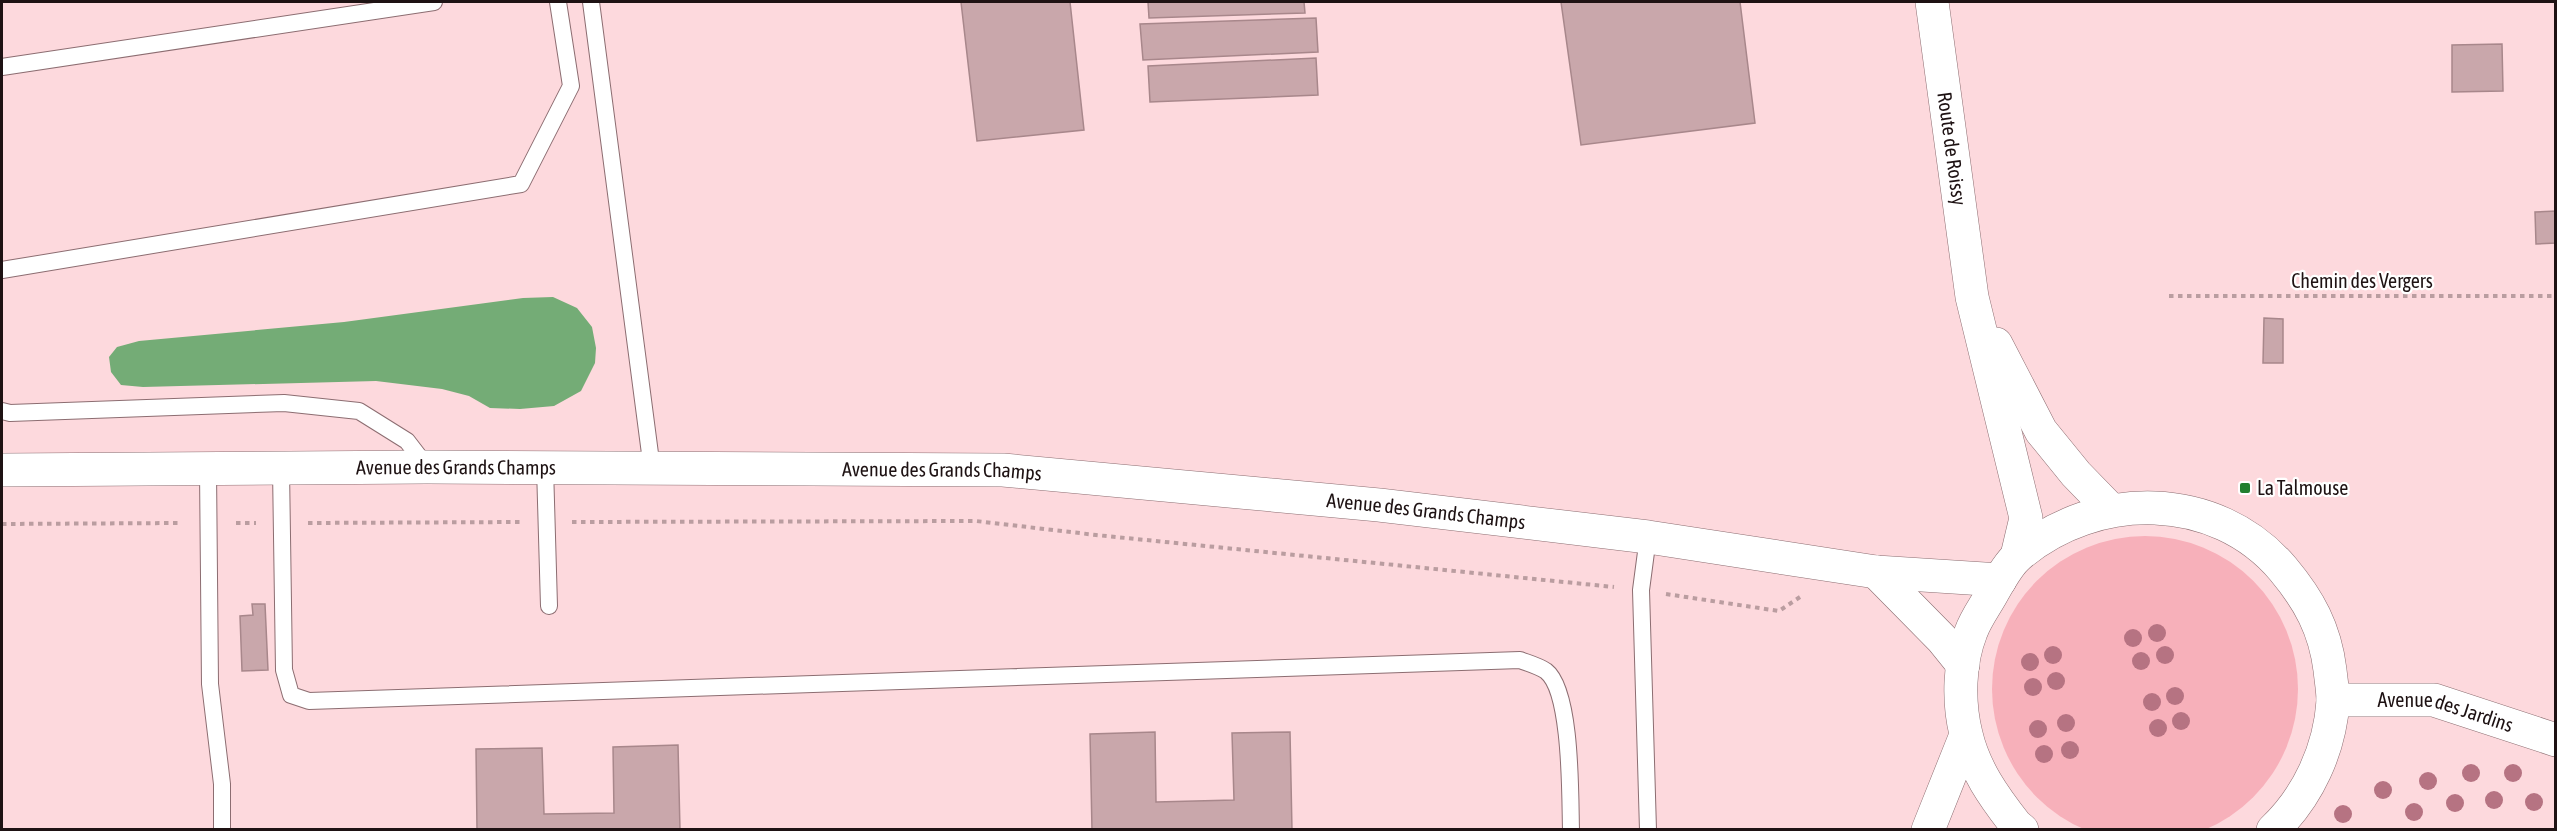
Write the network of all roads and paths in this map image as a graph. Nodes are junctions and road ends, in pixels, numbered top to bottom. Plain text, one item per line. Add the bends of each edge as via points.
1 (434, 2) edge
2 (558, 2) edge
3 (591, 2) edge
4 (1932, 2) edge
5 (2, 68) edge
6 (2, 270) edge
7 (2169, 296) dead end
8 (2556, 296) edge
9 (1972, 297) junction
10 (2, 411) edge
11 (427, 467) junction
12 (545, 467) junction
13 (281, 469) junction
14 (652, 469) junction
15 (2, 470) edge
16 (208, 470) junction
17 (2111, 510) junction
18 (547, 522) junction
19 (209, 523) junction
20 (283, 523) junction
21 (2, 524) edge
22 (1648, 537) junction
23 (1814, 561) junction
24 (2008, 568) junction
25 (1876, 572) junction
26 (1641, 590) junction
27 (549, 606) dead end
28 (1963, 665) junction
29 (2333, 700) junction
30 (1966, 735) junction
31 (2556, 740) edge
32 (222, 830) edge
33 (1571, 830) edge
34 (1648, 830) edge
35 (1928, 830) edge
36 (2022, 830) edge
37 (2273, 830) edge

1 - 5 lane
2 - 6 lane via 571,86 521,184
3 - 14 lane
4 - 9 main road, Route de Roissy
7 - 8 path, Chemin des Vergers
9 - 17 main road via 2041,431
9 - 24 main road via 2026,518
10 - 11 lane via 284,403 359,411 406,441
11 - 12 main road, Avenue des Grands Champs
11 - 13 main road, Avenue des Grands Champs
12 - 14 main road, Avenue des Grands Champs
12 - 18 lane
13 - 16 main road, Avenue des Grands Champs
13 - 20 lane
14 - 22 main road, Avenue des Grands Champs via 1004,470 1379,505
15 - 16 main road, Avenue des Grands Champs
16 - 19 lane
17 - 24 main road via 2074,521 2040,540
17 - 29 main road via 2167,507 2221,521 2268,551 2304,593 2327,644
18 - 20 path
18 - 26 path via 976,520
18 - 27 lane
19 - 20 path
19 - 21 path
19 - 32 lane via 210,684 222,784
20 - 33 lane via 284,670 291,695 309,701 1520,660 1547,672 1560,695 1569,764
22 - 23 main road, Avenue des Grands Champs
22 - 26 lane
23 - 25 main road, Avenue des Grands Champs
23 - 26 path via 1805,594 1779,611
24 - 25 main road, Avenue des Grands Champs
24 - 28 main road via 1971,631
25 - 28 main road
26 - 34 lane
28 - 30 main road via 1961,700
29 - 31 main road, Avenue des Jardins via 2434,700
29 - 37 main road via 2325,747 2305,791
30 - 35 main road
30 - 36 main road via 1984,783

